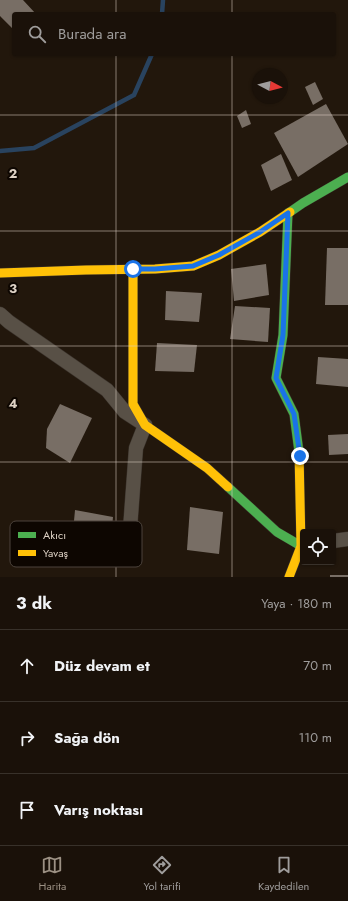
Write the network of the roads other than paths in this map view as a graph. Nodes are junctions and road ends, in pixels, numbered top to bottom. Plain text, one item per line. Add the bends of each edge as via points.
1 (348, 177) edge
2 (288, 213) junction
3 (133, 269) junction
4 (0, 273) edge
5 (0, 314) edge
6 (145, 425) junction
7 (131, 521) edge
8 (302, 529) edge
9 (348, 539) edge
10 (336, 541) edge
11 (300, 545) edge
12 (300, 551) edge
13 (289, 577) edge

1 - 2 street
2 - 3 street via 219,255 193,266
2 - 8 street via 283,335 276,378 294,414 300,456
3 - 4 street
3 - 6 street via 133,404
5 - 6 street via 107,390 125,412
6 - 7 street via 136,448
6 - 11 street via 207,468 277,532
9 - 10 street
12 - 13 street

